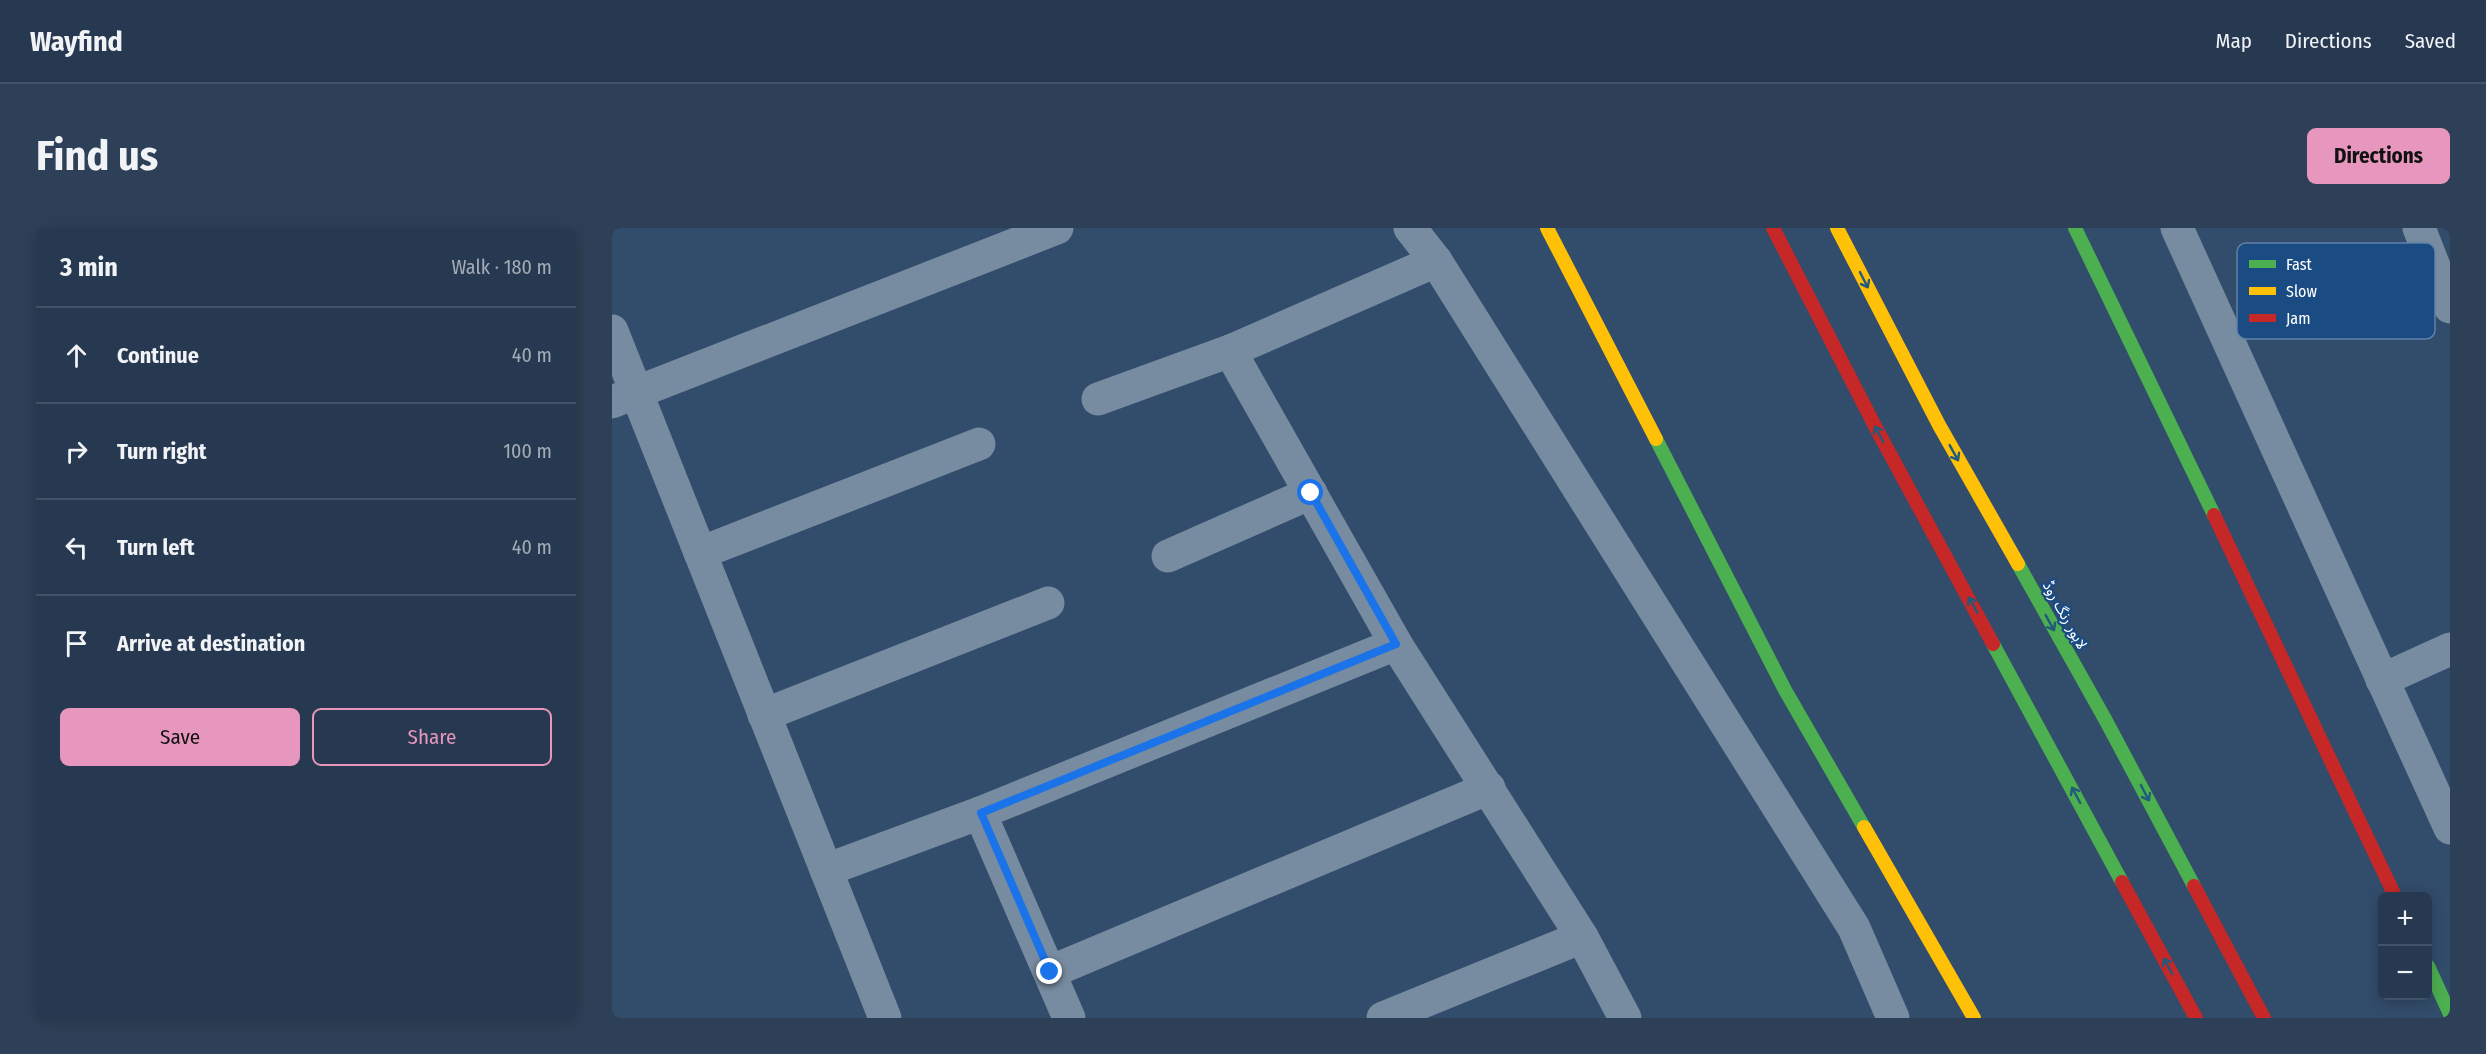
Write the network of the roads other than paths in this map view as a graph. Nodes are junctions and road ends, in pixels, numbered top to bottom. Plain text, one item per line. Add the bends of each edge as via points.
1 (1057, 228) edge
2 (1410, 228) edge
3 (1547, 228) edge
4 (1773, 228) edge
5 (1837, 228) edge
6 (2075, 228) edge
7 (2177, 228) edge
8 (2418, 228) edge
9 (2424, 243) edge
10 (1436, 261) junction
11 (2435, 268) edge
12 (2448, 298) edge
13 (612, 331) edge
14 (1230, 351) junction
15 (624, 397) edge
16 (1098, 399) dead end
17 (979, 444) dead end
18 (1311, 493) junction
19 (700, 553) junction
20 (1168, 556) dead end
21 (1048, 603) dead end
22 (1396, 644) junction
23 (2450, 649) edge
24 (2382, 680) junction
25 (764, 715) junction
26 (1489, 788) junction
27 (981, 813) junction
28 (2450, 828) edge
29 (826, 870) junction
30 (2393, 892) edge
31 (1582, 937) junction
32 (1050, 972) junction
33 (2432, 976) edge
34 (1880, 1014) edge
35 (2450, 1014) edge
36 (885, 1018) edge
37 (1069, 1018) edge
38 (1383, 1018) edge
39 (1625, 1018) edge
40 (1974, 1018) edge
41 (2196, 1018) edge
42 (2264, 1018) edge

1 - 15 street
2 - 10 street
3 - 40 main road via 1785,690
41 -> 4 main road via 1877,430
5 -> 42 main road, لاہور رنگ روڈ via 1939,425 2110,730
6 - 30 main road
7 - 24 street
8 - 9 street
10 - 14 street
10 - 34 street via 1854,928
11 - 12 street
13 - 15 street
14 - 16 street
14 - 18 street
15 - 19 street
17 - 19 street
18 - 20 street
18 - 22 street
19 - 25 street
21 - 25 street
22 - 26 street
22 - 27 street
23 - 24 street
24 - 28 street
25 - 29 street
26 - 31 street
26 - 32 street
27 - 29 street
27 - 32 street
29 - 36 street
31 - 38 street
31 - 39 street
32 - 37 street
33 - 35 main road

